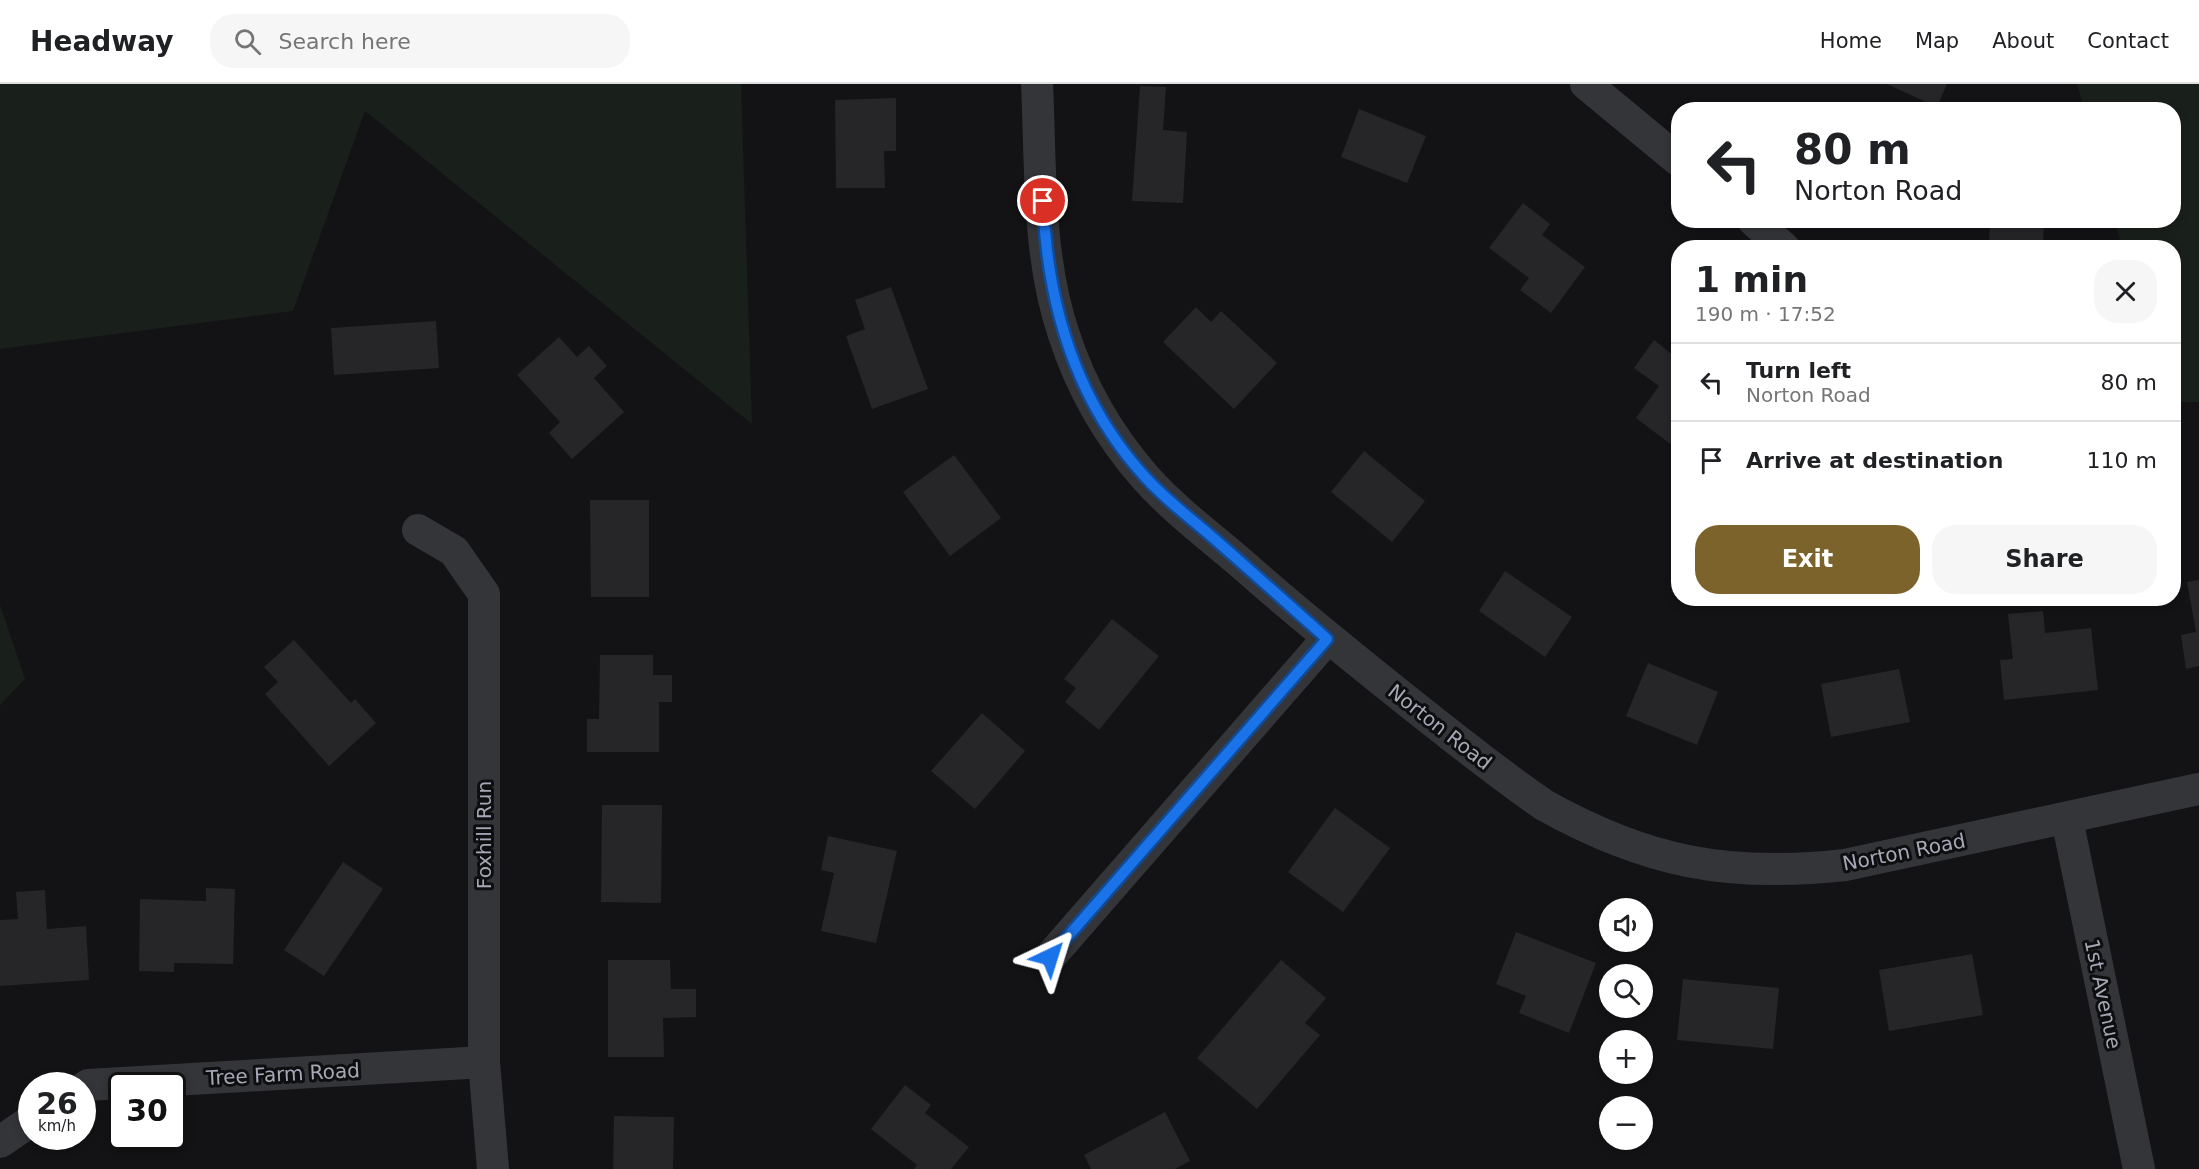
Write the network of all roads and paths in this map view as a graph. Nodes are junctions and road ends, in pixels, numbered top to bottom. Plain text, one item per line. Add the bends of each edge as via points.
1 (1037, 84) edge
2 (1586, 84) edge
3 (1671, 154) edge
4 (1762, 228) edge
5 (1775, 240) edge
6 (418, 530) dead end
7 (1327, 639) junction
8 (2199, 789) edge
9 (2067, 819) junction
10 (1050, 957) dead end
11 (484, 1062) junction
12 (96, 1085) edge
13 (18, 1130) edge
14 (0, 1142) edge
15 (493, 1169) edge
16 (2139, 1169) edge

1 - 7 street, Norton Road via 1044,225 1053,294 1063,334 1097,410 1145,477 1175,507
2 - 3 street
4 - 5 street
6 - 11 street, Foxhill Run via 454,550 484,594
7 - 9 street, Norton Road via 1544,805 1624,844 1666,857 1711,866 1800,870 1845,865
7 - 10 street
8 - 9 street, Norton Road
9 - 16 street, 1st Avenue
11 - 12 street, Tree Farm Road
11 - 15 street, Foxhill Run
13 - 14 street

